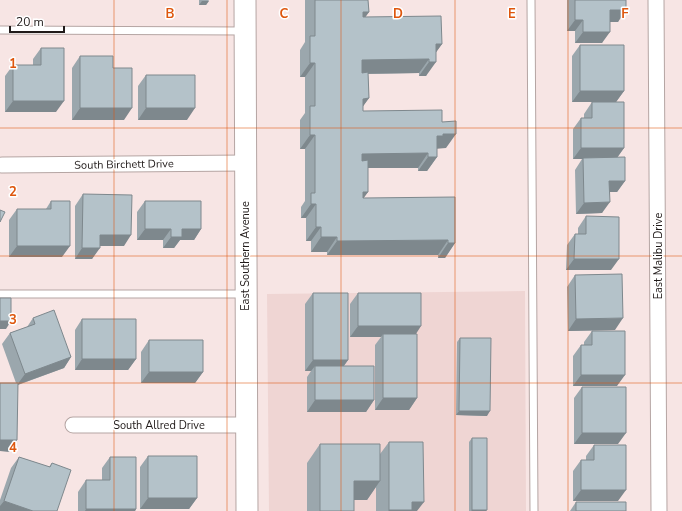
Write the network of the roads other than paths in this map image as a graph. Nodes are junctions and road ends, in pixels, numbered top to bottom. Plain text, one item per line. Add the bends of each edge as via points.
1 (245, 0) edge
2 (531, 0) edge
3 (656, 0) edge
4 (0, 30) edge
5 (245, 31) junction
6 (245, 162) junction
7 (2, 165) dead end
8 (0, 294) edge
9 (245, 294) junction
10 (73, 426) dead end
11 (246, 426) junction
12 (247, 511) edge
13 (534, 511) edge
14 (659, 511) edge

1 - 5 main road, East Southern Avenue
2 - 13 lane
3 - 14 street, East Malibu Drive
4 - 5 lane
5 - 6 main road, East Southern Avenue
6 - 7 street, South Birchett Drive
6 - 9 main road, East Southern Avenue
8 - 9 lane
9 - 11 main road, East Southern Avenue
10 - 11 street, South Allred Drive
11 - 12 main road, East Southern Avenue

